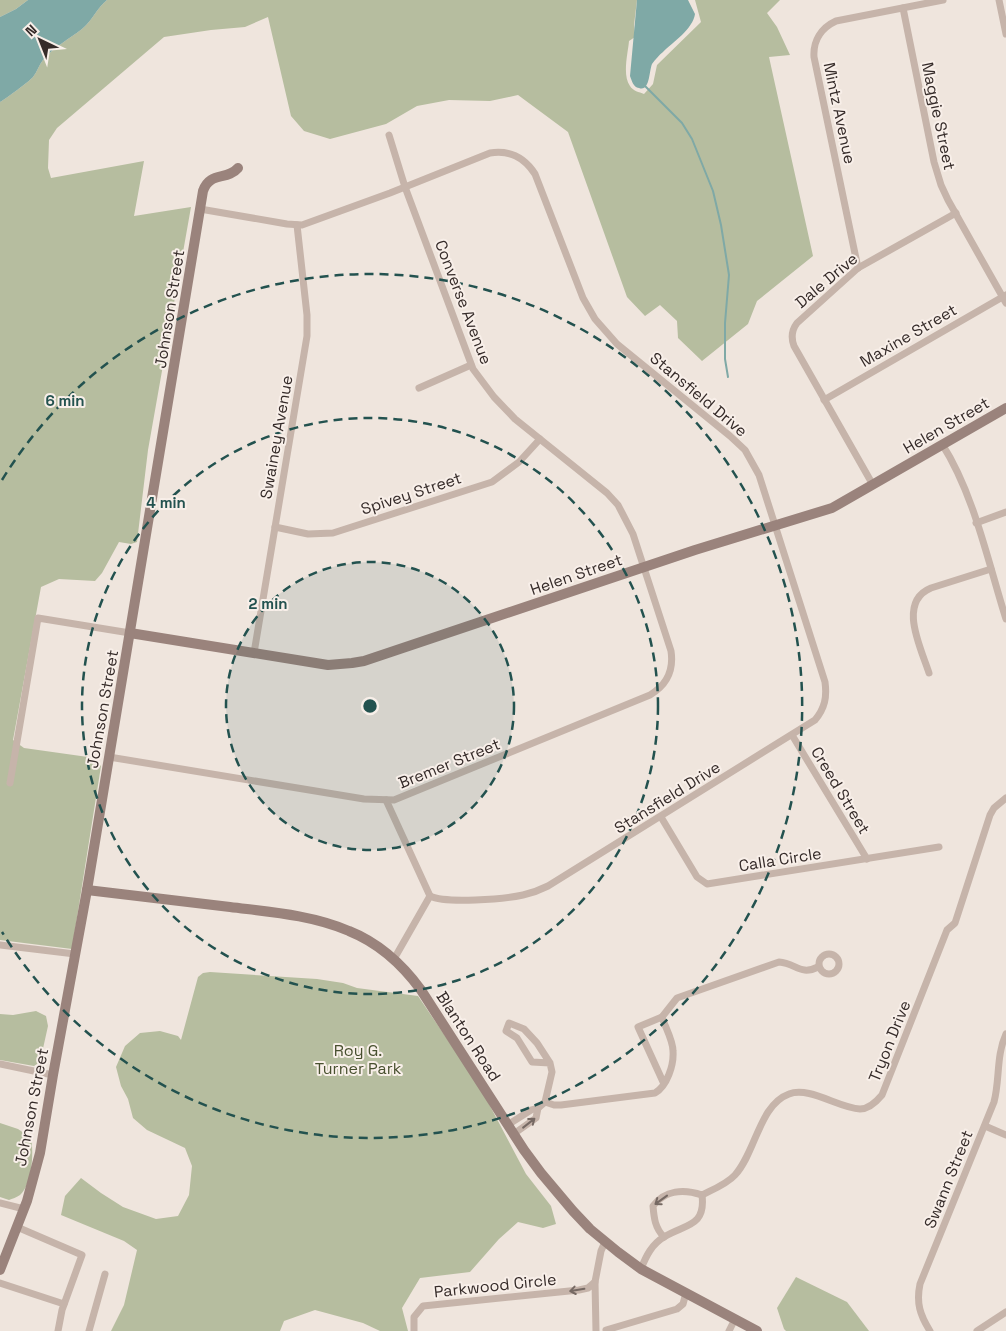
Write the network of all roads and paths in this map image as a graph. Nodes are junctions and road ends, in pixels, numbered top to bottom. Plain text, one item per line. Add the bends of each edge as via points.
1 (943, 0) edge
2 (999, 0) edge
3 (903, 8) junction
4 (1006, 34) edge
5 (389, 135) dead end
6 (238, 168) dead end
7 (406, 187) junction
8 (200, 209) junction
9 (956, 213) junction
10 (297, 225) junction
11 (858, 268) junction
12 (1005, 298) edge
13 (471, 365) junction
14 (419, 388) dead end
15 (824, 400) junction
16 (1006, 408) edge
17 (540, 439) junction
18 (942, 444) junction
19 (873, 485) junction
20 (1006, 512) edge
21 (976, 523) junction
22 (776, 526) junction
23 (275, 528) junction
24 (643, 567) junction
25 (990, 570) junction
26 (1006, 619) edge
27 (130, 633) junction
28 (254, 653) junction
29 (929, 673) dead end
30 (792, 735) junction
31 (109, 757) junction
32 (10, 783) dead end
33 (1006, 798) edge
34 (386, 800) junction
35 (661, 817) junction
36 (939, 847) dead end
37 (867, 859) junction
38 (87, 890) junction
39 (430, 896) junction
40 (0, 945) edge
41 (75, 954) junction
42 (394, 959) junction
43 (818, 967) dead end
44 (662, 1017) junction
45 (1006, 1036) edge
46 (550, 1063) junction
47 (0, 1064) edge
48 (53, 1074) junction
49 (664, 1084) junction
50 (545, 1102) junction
51 (538, 1108) junction
52 (509, 1124) junction
53 (985, 1126) junction
54 (515, 1134) junction
55 (1006, 1135) edge
56 (702, 1195) junction
57 (0, 1202) edge
58 (24, 1209) junction
59 (17, 1227) junction
60 (664, 1237) junction
61 (605, 1242) junction
62 (641, 1269) junction
63 (0, 1270) edge
64 (105, 1274) dead end
65 (596, 1282) junction
66 (0, 1283) edge
67 (686, 1293) junction
68 (64, 1304) junction
69 (1006, 1312) edge
70 (735, 1319) junction
71 (606, 1330) edge
72 (58, 1331) edge
73 (89, 1331) edge
74 (414, 1331) edge
75 (596, 1331) edge
76 (729, 1331) edge
77 (757, 1331) edge
78 (930, 1331) edge
79 (977, 1331) edge

1 - 3 street, Mintz Avenue
2 - 4 street
3 - 9 street, Maggie Street via 936,170
3 - 11 street, Mintz Avenue via 836,21 822,30 815,45 814,57
5 - 7 street, Converse Avenue
6 - 8 street, Johnson Street via 230,175 208,182
7 - 10 street, Stansfield Drive
7 - 13 street, Converse Avenue
7 - 22 street, Stansfield Drive via 490,153 506,152 528,164 535,174 582,298 595,319 617,344 745,450 758,475
8 - 10 street, Stansfield Drive
8 - 27 street, Johnson Street
9 - 11 street, Dale Drive
9 - 12 street, Maggie Street
10 - 23 street, Swainey Avenue via 307,336
11 - 15 street, Dale Drive via 796,323 793,330 794,346
12 - 15 street, Maxine Street
13 - 14 street
13 - 17 street, Converse Avenue via 498,403
15 - 19 street, Dale Drive
16 - 18 street, Helen Street
17 - 23 street, Spivey Street via 510,470 492,482 333,533 308,534
17 - 24 street, Converse Avenue via 610,496 625,516
18 - 19 street, Helen Street
18 - 21 street via 960,476
19 - 22 street, Helen Street via 832,508
20 - 21 street
21 - 25 street
22 - 24 street, Helen Street
22 - 30 street, Stansfield Drive via 826,690 820,714
23 - 28 street, Swainey Avenue
24 - 28 street, Helen Street via 364,661 328,665
24 - 34 street, Bremer Street via 672,659 669,675 657,691 402,798
25 - 26 street
25 - 29 street via 920,594 913,609 913,621
27 - 28 street, Helen Street
27 - 31 street, Johnson Street
27 - 32 street via 38,618
30 - 35 street, Stansfield Drive
30 - 37 street, Creed Street
31 - 34 street, Bremer Street
31 - 38 street, Johnson Street
33 - 56 street, Tryon Drive via 990,815 955,923 947,930 882,1095 860,1109 802,1092 788,1094 766,1112 750,1152 734,1177
34 - 39 street
35 - 37 street, Calla Circle via 697,877 707,884
35 - 39 street, Stansfield Drive via 537,891 513,897 443,901
36 - 37 street, Calla Circle
38 - 41 street, Johnson Street
38 - 42 street, Blanton Road via 314,920 350,931
39 - 42 street
40 - 41 street
41 - 48 street, Johnson Street
42 - 52 street, Blanton Road via 421,990
43 - 44 street via 805,971 779,962 677,998
44 - 49 street via 673,1050
44 - 49 street via 638,1027
45 - 53 street, Swann Street via 1000,1053 996,1094
46 - 46 street via 524,1029 510,1023 506,1031 517,1038 532,1062
46 - 50 street via 552,1072
47 - 48 street
48 - 58 street, Johnson Street via 40,1153
49 - 50 street via 655,1093 554,1106
50 - 51 street
51 - 52 street
54 -> 51 street via 536,1118
52 - 54 street, Blanton Road
53 - 55 street
53 - 78 street, Swann Street via 920,1284 920,1313
54 - 61 street, Blanton Road via 556,1193
56 - 60 street via 702,1213 697,1220
56 -> 60 street via 678,1191 658,1200 653,1206 654,1216 657,1230
57 - 58 street
58 - 59 street, Johnson Street
59 - 63 street, Johnson Street
59 - 68 street via 82,1255
60 - 62 street via 646,1255
61 - 62 street, Blanton Road
61 - 65 street
62 - 67 street, Blanton Road
64 - 73 street
65 -> 74 street, Parkwood Circle via 579,1290 423,1306 414,1317
65 - 75 street
66 - 68 street
67 - 70 street, Blanton Road
67 - 71 street via 683,1304 677,1309
68 - 72 street
69 - 79 street
70 - 76 street
70 - 77 street, Blanton Road

